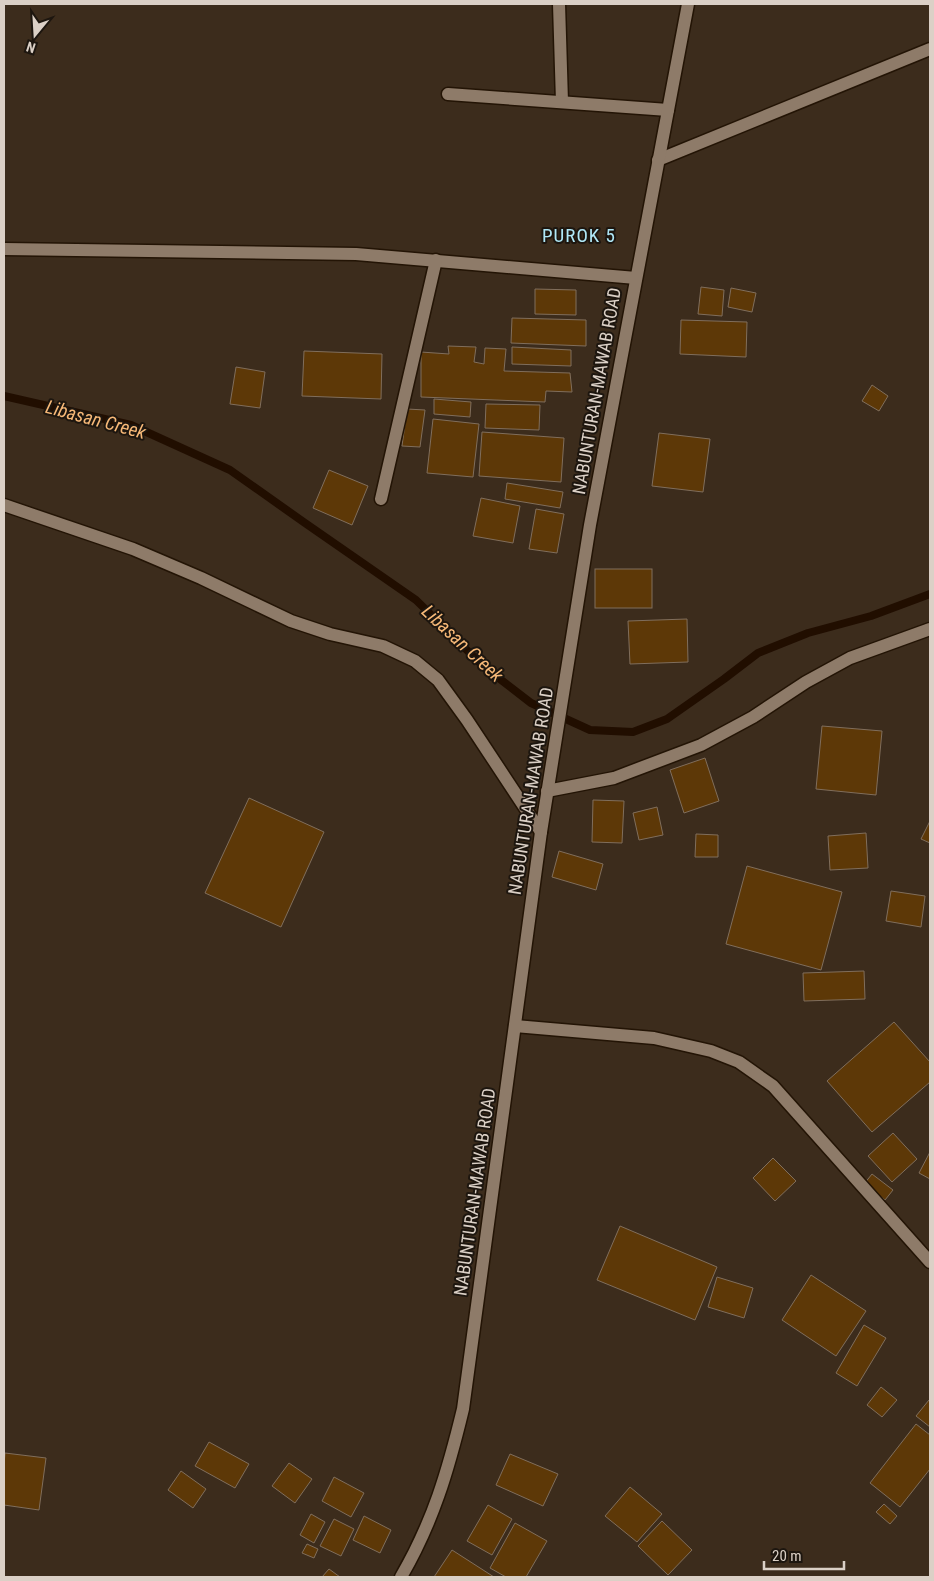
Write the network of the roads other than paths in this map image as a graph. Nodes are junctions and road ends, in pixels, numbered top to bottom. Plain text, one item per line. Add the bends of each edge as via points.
1 (559, 4) edge
2 (688, 4) edge
3 (930, 49) edge
4 (448, 94) dead end
5 (562, 102) junction
6 (668, 110) junction
7 (658, 160) junction
8 (4, 249) edge
9 (436, 260) junction
10 (636, 278) junction
11 (381, 500) dead end
12 (4, 505) edge
13 (930, 629) edge
14 (547, 791) junction
15 (541, 832) junction
16 (515, 1026) junction
17 (930, 1262) edge
18 (401, 1577) edge

1 - 5 street
2 - 6 street, NABUNTURAN-MAWAB ROAD
3 - 7 street
4 - 5 street
5 - 6 street
6 - 7 street, NABUNTURAN-MAWAB ROAD
7 - 10 street, NABUNTURAN-MAWAB ROAD
8 - 9 street via 356,254
9 - 10 street
9 - 11 street
10 - 14 street, NABUNTURAN-MAWAB ROAD via 590,525
12 - 15 street via 133,549 291,621 383,646 415,661 438,680
13 - 14 street via 850,658 701,745 614,778
14 - 15 street, NABUNTURAN-MAWAB ROAD
15 - 16 street, NABUNTURAN-MAWAB ROAD
16 - 17 street via 654,1038 711,1051 739,1062 773,1086
16 - 18 street, NABUNTURAN-MAWAB ROAD via 462,1409 439,1498

